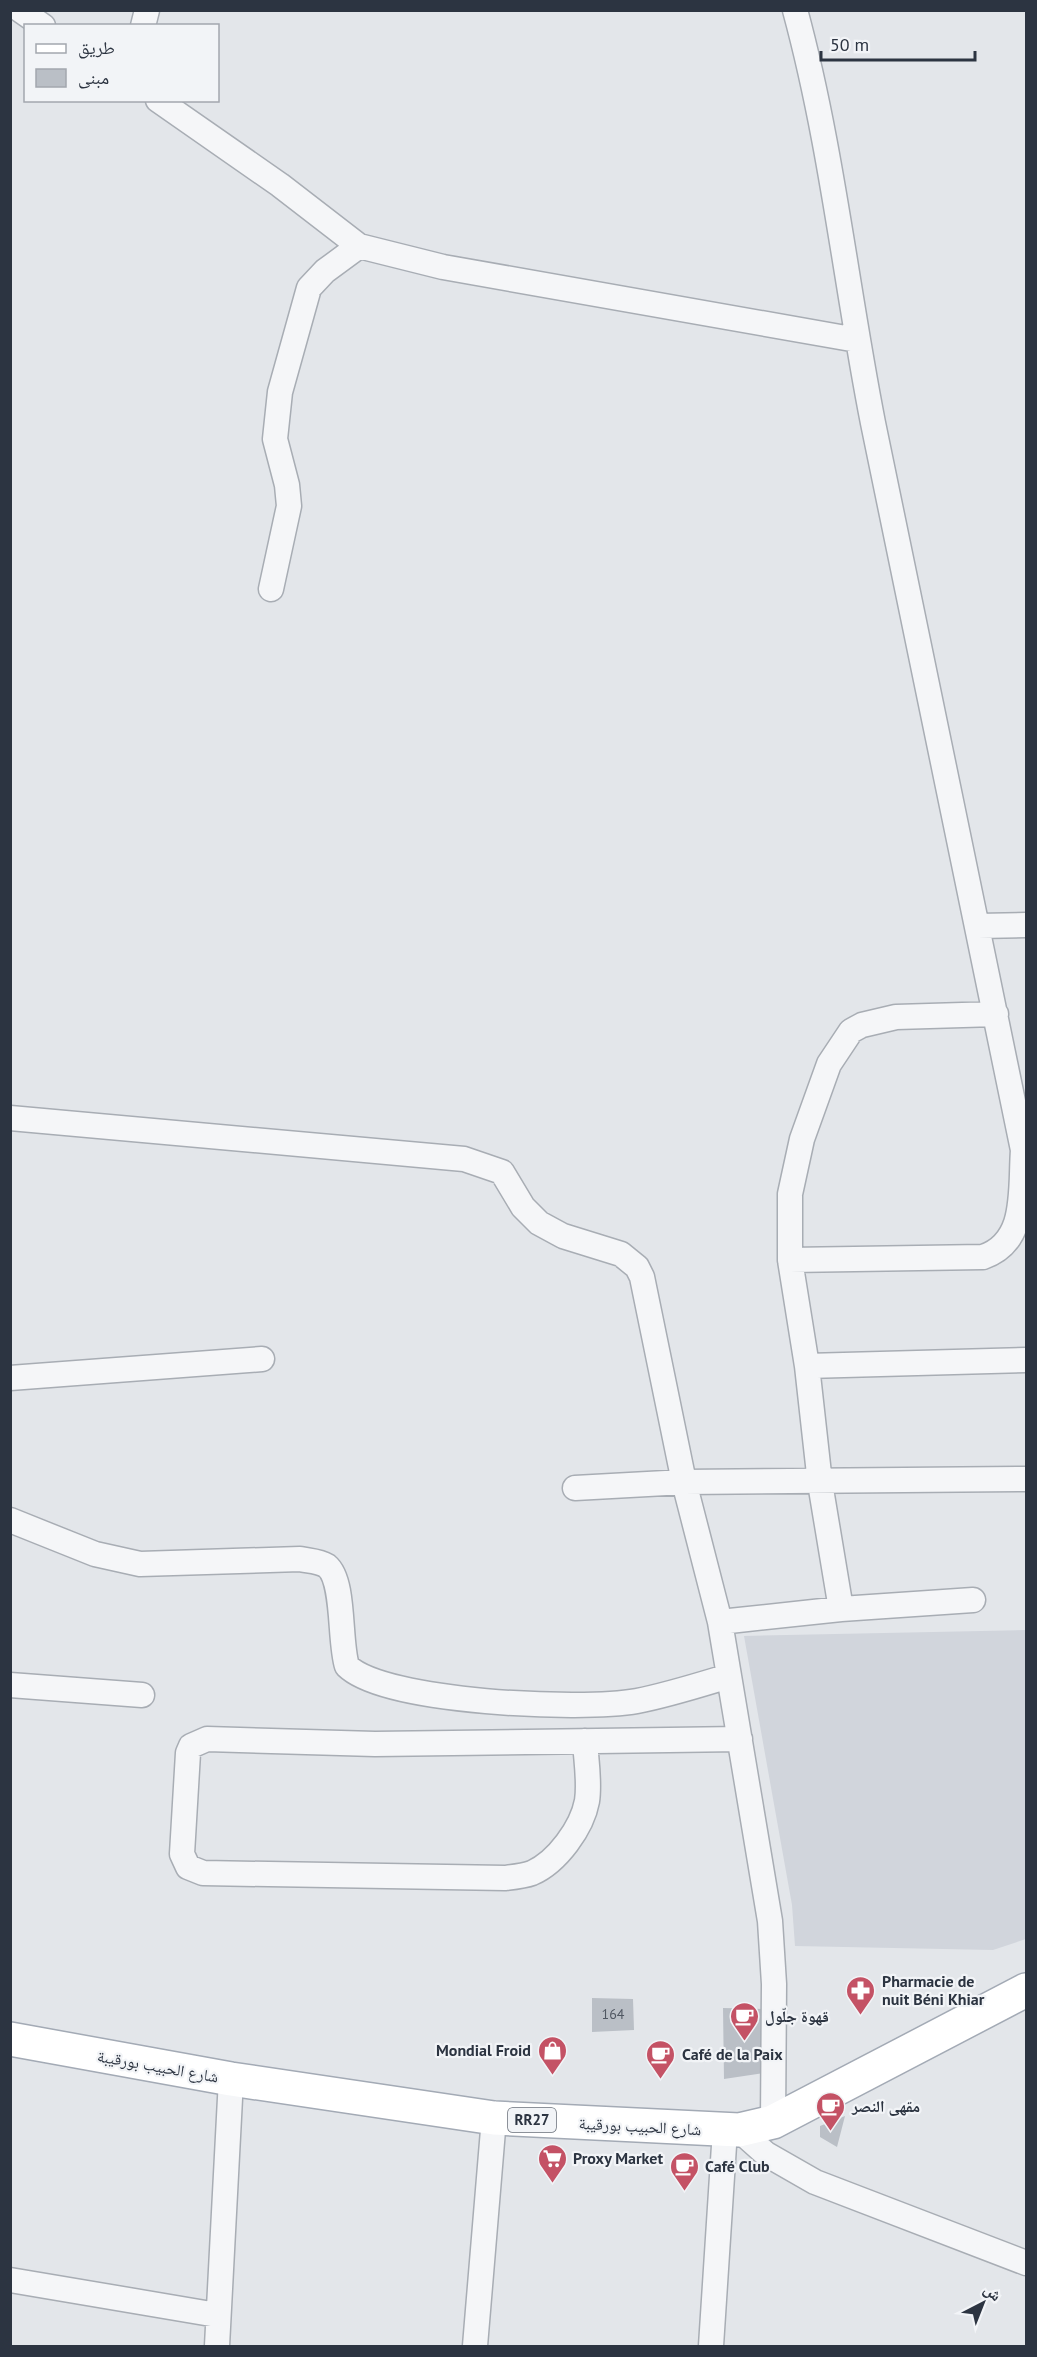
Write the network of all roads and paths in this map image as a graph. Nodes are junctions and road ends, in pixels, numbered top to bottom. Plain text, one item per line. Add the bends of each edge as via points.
1 (20, 10) edge
2 (795, 10) edge
3 (40, 24) edge
4 (161, 102) edge
5 (359, 246) junction
6 (857, 340) junction
7 (271, 589) dead end
8 (1026, 925) edge
9 (978, 926) junction
10 (996, 1014) junction
11 (10, 1118) edge
12 (1025, 1150) edge
13 (790, 1260) junction
14 (262, 1359) dead end
15 (1026, 1360) edge
16 (807, 1366) junction
17 (10, 1378) edge
18 (1026, 1479) edge
19 (684, 1482) junction
20 (820, 1483) junction
21 (575, 1488) dead end
22 (10, 1520) edge
23 (973, 1600) dead end
24 (841, 1609) junction
25 (720, 1622) junction
26 (729, 1676) junction
27 (10, 1685) edge
28 (142, 1695) dead end
29 (740, 1738) junction
30 (585, 1741) junction
31 (1026, 1990) edge
32 (10, 2039) edge
33 (231, 2079) junction
34 (494, 2118) junction
35 (773, 2122) junction
36 (732, 2130) junction
37 (1026, 2263) edge
38 (10, 2280) edge
39 (217, 2316) junction
40 (217, 2346) edge
41 (475, 2346) edge
42 (711, 2346) edge

1 - 3 street
2 - 6 street via 833,178
4 - 5 street
5 - 6 street via 435,266
5 - 7 street via 309,288 280,392 276,439 289,506
6 - 9 street via 944,780
8 - 9 street
9 - 10 street
10 - 12 street
10 - 13 street via 896,1017 850,1031 829,1064 802,1139 790,1194
11 - 19 street via 445,1157 495,1168 506,1177 522,1207 539,1223 563,1236 621,1254 637,1267
12 - 13 street via 1017,1222 1008,1242 994,1253 983,1257
13 - 16 street
14 - 17 street
15 - 16 street
16 - 20 street
18 - 20 street
19 - 20 street
19 - 21 street
19 - 25 street
20 - 24 street
22 - 26 street via 95,1554 140,1564 300,1559 320,1563 335,1581 347,1666 364,1678 401,1688 461,1698 616,1703 667,1694
23 - 24 street
24 - 25 street
25 - 26 street
26 - 29 street
27 - 28 street
29 - 30 street
29 - 35 street via 771,1930
30 - 30 street via 198,1742 188,1753 182,1854 188,1867 203,1873 505,1878 532,1873 557,1854 585,1809
31 - 35 main road, شارع الحبيب بورقيبة / RR27
32 - 33 main road, شارع الحبيب بورقيبة / RR27
33 - 34 main road, شارع الحبيب بورقيبة / RR27
33 - 39 street
34 - 36 main road, شارع الحبيب بورقيبة / RR27
34 - 41 street
35 - 36 main road, شارع الحبيب بورقيبة / RR27
36 - 37 street via 815,2182
36 - 42 street
38 - 39 street
39 - 40 street

